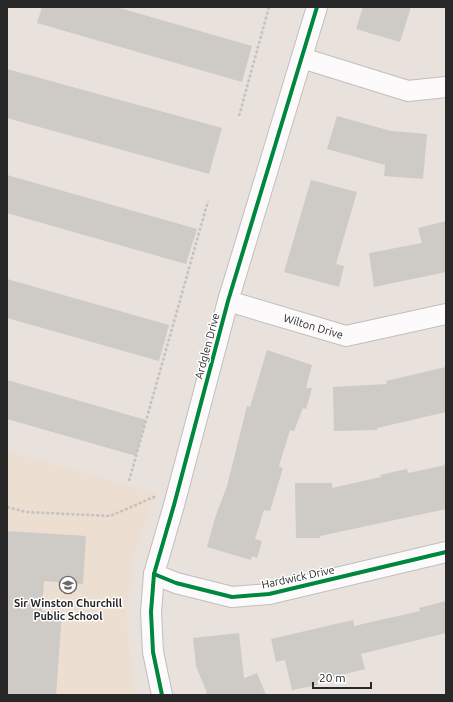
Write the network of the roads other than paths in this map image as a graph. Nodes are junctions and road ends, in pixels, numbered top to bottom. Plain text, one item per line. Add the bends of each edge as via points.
1 (317, 7) edge
2 (302, 58) junction
3 (446, 87) edge
4 (228, 301) junction
5 (446, 314) edge
6 (446, 552) edge
7 (154, 574) junction
8 (162, 695) edge

1 - 2 street, Ardglen Drive
2 - 3 street via 408,91
2 - 4 street, Ardglen Drive
4 - 5 street, Wilton Drive via 346,336
4 - 7 street, Ardglen Drive
6 - 7 street, Hardwick Drive via 269,594 232,597 176,583
7 - 8 street, Ardglen Drive via 151,612 153,652

